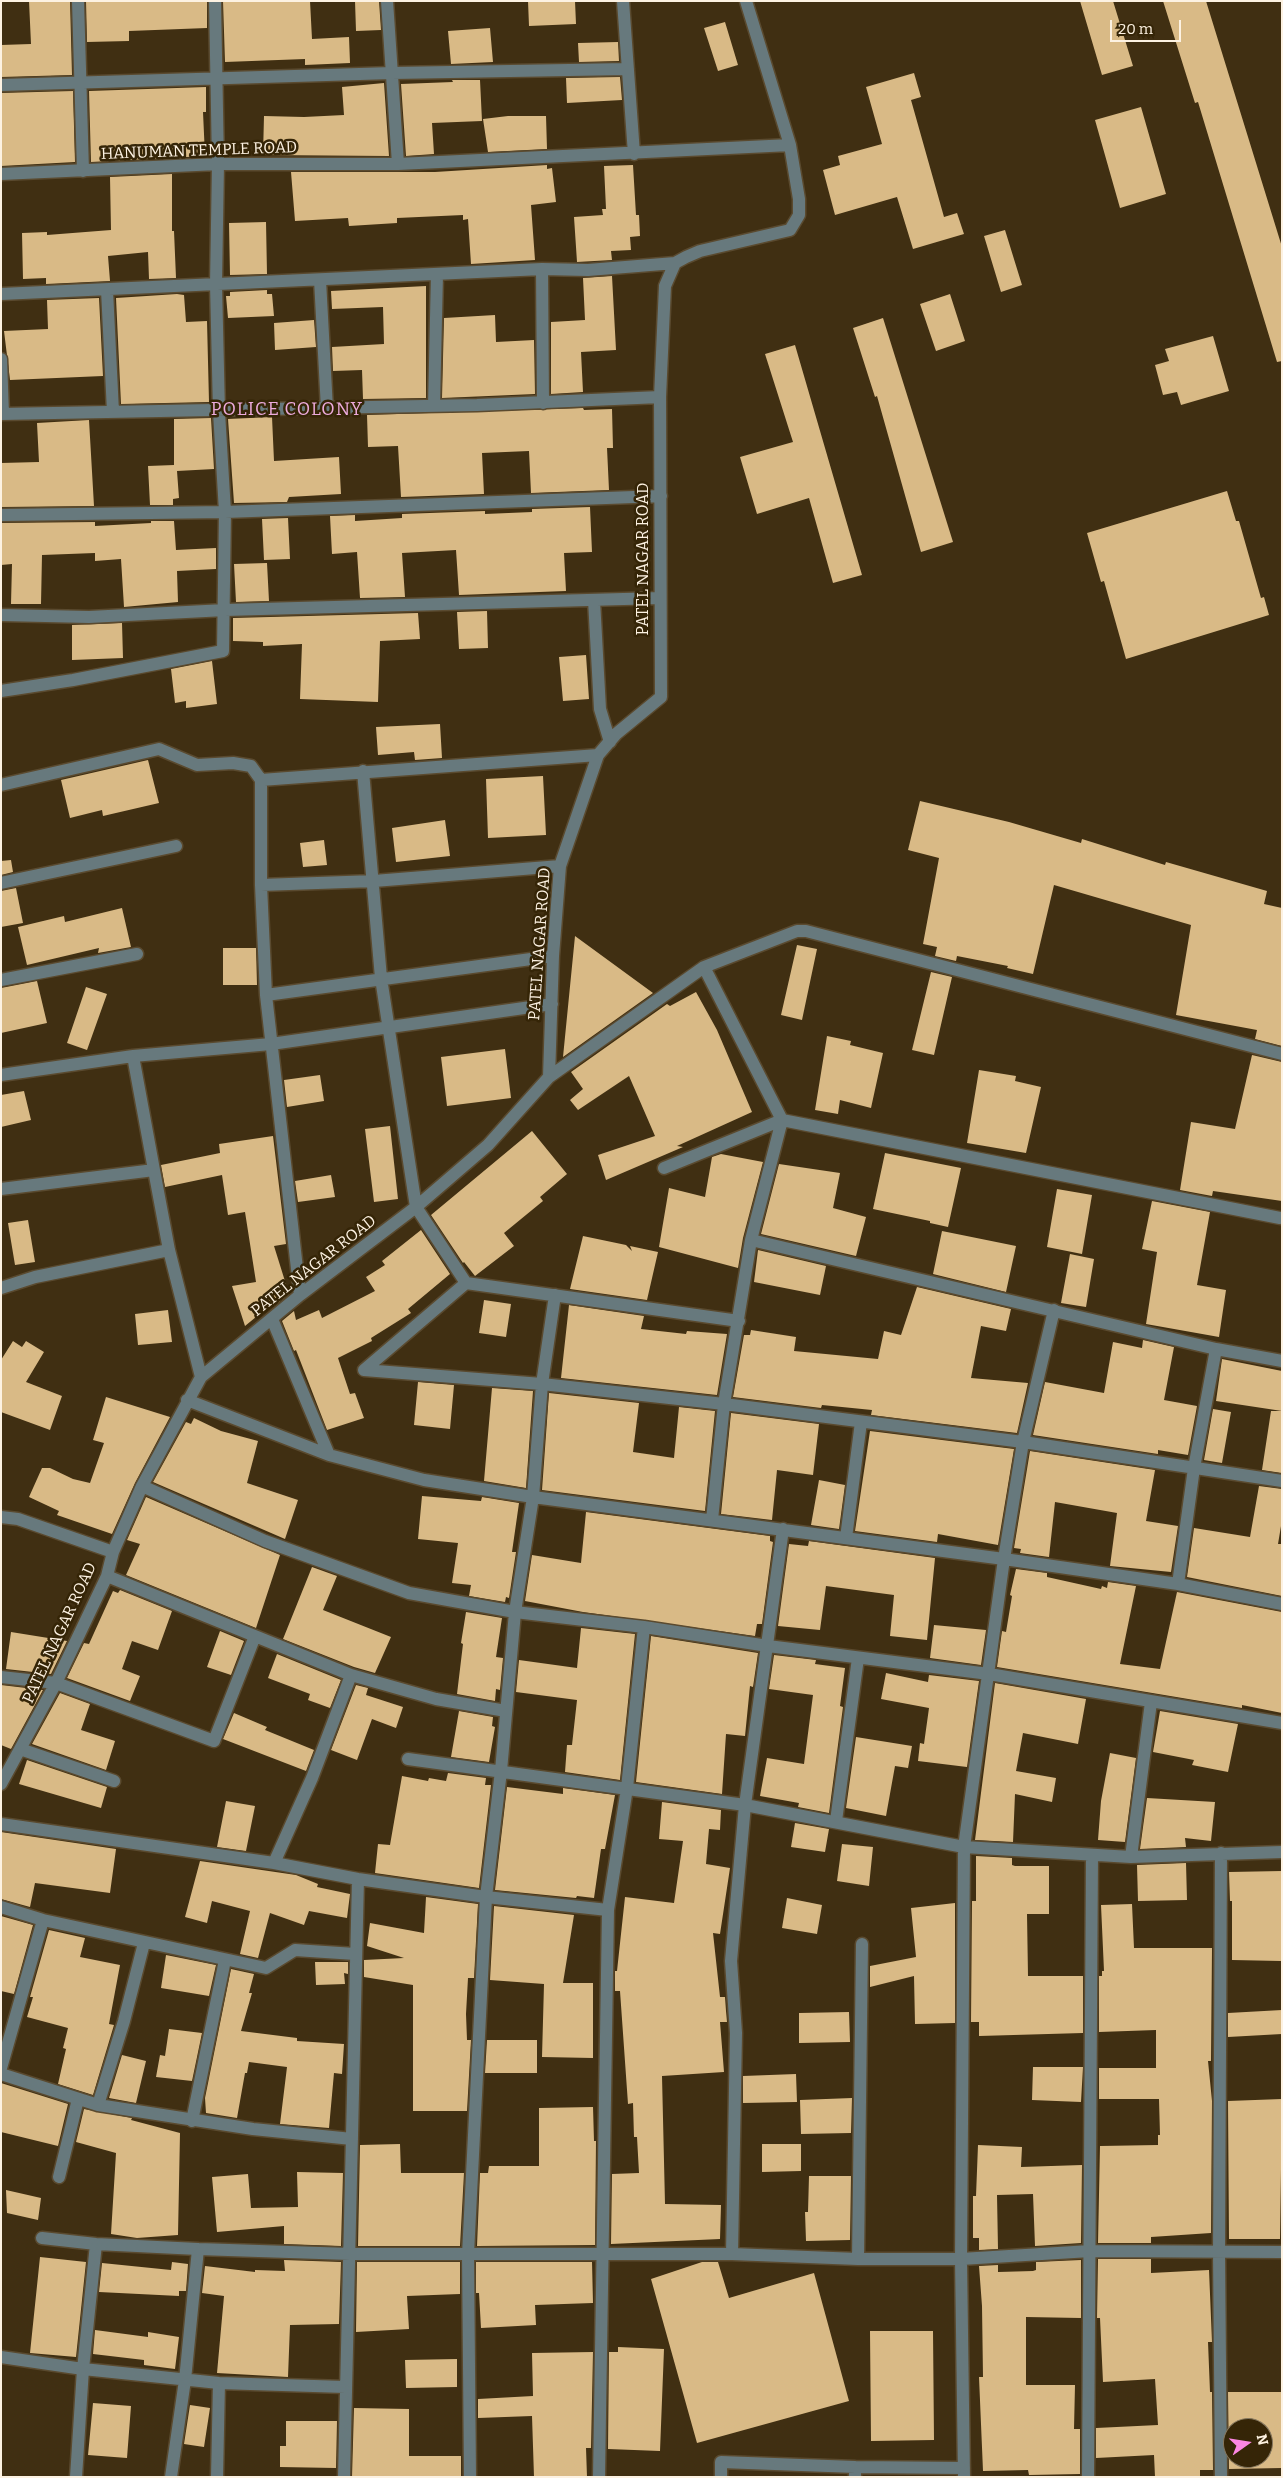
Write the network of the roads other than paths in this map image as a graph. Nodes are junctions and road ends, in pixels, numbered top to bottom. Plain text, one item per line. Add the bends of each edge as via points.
1 (78, 1) edge
2 (215, 1) edge
3 (387, 1) edge
4 (623, 1) edge
5 (746, 1) edge
6 (628, 69) junction
7 (392, 74) junction
8 (216, 79) junction
9 (82, 84) junction
10 (1, 85) edge
11 (790, 145) junction
12 (634, 154) junction
13 (218, 164) junction
14 (398, 164) junction
15 (83, 171) junction
16 (1, 174) edge
17 (675, 263) junction
18 (542, 269) junction
19 (437, 274) junction
20 (320, 280) junction
21 (216, 284) junction
22 (107, 290) junction
23 (1, 294) edge
24 (1, 359) edge
25 (660, 397) junction
26 (543, 403) junction
27 (434, 406) junction
28 (327, 409) junction
29 (113, 412) junction
30 (219, 412) junction
31 (2, 414) edge
32 (661, 496) junction
33 (225, 512) junction
34 (1, 515) edge
35 (660, 598) junction
36 (594, 600) junction
37 (225, 610) junction
38 (1, 615) edge
39 (1, 691) edge
40 (610, 742) junction
41 (598, 755) junction
42 (363, 771) junction
43 (260, 780) junction
44 (1, 785) edge
45 (176, 846) dead end
46 (560, 866) junction
47 (374, 881) junction
48 (1, 884) edge
49 (261, 884) junction
50 (137, 954) dead end
51 (553, 956) junction
52 (704, 967) junction
53 (381, 978) junction
54 (1, 980) edge
55 (266, 995) junction
56 (552, 1004) junction
57 (389, 1027) junction
58 (270, 1044) junction
59 (1282, 1054) edge
60 (133, 1056) junction
61 (1, 1076) edge
62 (549, 1077) junction
63 (782, 1120) junction
64 (664, 1168) dead end
65 (154, 1170) junction
66 (1, 1189) edge
67 (416, 1207) junction
68 (1280, 1218) dead end
69 (751, 1240) junction
70 (169, 1250) junction
71 (466, 1284) junction
72 (1, 1288) edge
73 (300, 1295) junction
74 (555, 1295) junction
75 (1054, 1310) junction
76 (272, 1318) junction
77 (739, 1321) junction
78 (1216, 1350) junction
79 (1282, 1360) edge
80 (201, 1378) junction
81 (542, 1384) junction
82 (187, 1400) junction
83 (724, 1404) junction
84 (861, 1422) junction
85 (1023, 1442) junction
86 (329, 1455) junction
87 (1194, 1468) junction
88 (1282, 1481) edge
89 (142, 1486) junction
90 (533, 1497) junction
91 (1, 1517) edge
92 (712, 1520) junction
93 (783, 1529) junction
94 (846, 1538) junction
95 (113, 1552) junction
96 (1004, 1558) junction
97 (107, 1576) junction
98 (1178, 1584) junction
99 (1282, 1604) edge
100 (514, 1612) junction
101 (644, 1627) junction
102 (255, 1636) junction
103 (768, 1646) junction
104 (858, 1658) junction
105 (989, 1674) junction
106 (351, 1675) junction
107 (1, 1677) edge
108 (56, 1683) junction
109 (1151, 1702) junction
110 (506, 1711) junction
111 (1282, 1723) edge
112 (20, 1749) junction
113 (408, 1759) dead end
114 (501, 1771) junction
115 (114, 1781) dead end
116 (1, 1784) edge
117 (627, 1788) junction
118 (745, 1805) junction
119 (836, 1822) junction
120 (1, 1824) edge
121 (964, 1847) junction
122 (1282, 1852) edge
123 (1221, 1853) junction
124 (1092, 1856) junction
125 (1131, 1857) junction
126 (274, 1863) junction
127 (358, 1879) junction
128 (486, 1897) junction
129 (1, 1907) edge
130 (608, 1910) junction
131 (43, 1920) junction
132 (144, 1943) junction
133 (862, 1944) dead end
134 (356, 1954) junction
135 (225, 1960) junction
136 (1, 2068) edge
137 (1, 2074) edge
138 (78, 2099) junction
139 (98, 2105) junction
140 (192, 2121) junction
141 (352, 2139) junction
142 (59, 2177) dead end
143 (42, 2238) dead end
144 (96, 2244) junction
145 (198, 2249) junction
146 (1090, 2250) junction
147 (1219, 2252) junction
148 (1282, 2252) edge
149 (601, 2253) junction
150 (350, 2254) junction
151 (468, 2254) junction
152 (732, 2254) junction
153 (961, 2258) junction
154 (858, 2259) junction
155 (1, 2357) edge
156 (83, 2369) junction
157 (185, 2380) junction
158 (219, 2383) junction
159 (345, 2387) junction
160 (855, 2472) edge
161 (964, 2472) edge
162 (76, 2477) edge
163 (171, 2477) edge
164 (217, 2477) edge
165 (344, 2477) edge
166 (470, 2477) edge
167 (598, 2477) edge
168 (721, 2477) edge
169 (1088, 2477) edge
170 (1220, 2477) edge

1 - 9 street
2 - 8 street
3 - 7 street
4 - 6 street
5 - 11 street
6 - 7 street
6 - 12 street
7 - 8 street
7 - 14 street
8 - 9 street
8 - 13 street
9 - 10 street
9 - 15 street
11 - 12 street, HANUMAN TEMPLE ROAD
11 - 17 street via 799,199 799,215 790,230 700,251
12 - 14 street, HANUMAN TEMPLE ROAD
13 - 14 street, HANUMAN TEMPLE ROAD
13 - 15 street, HANUMAN TEMPLE ROAD
13 - 21 street
15 - 16 street, HANUMAN TEMPLE ROAD
17 - 18 street via 588,270
17 - 25 street, PATEL NAGAR ROAD via 665,286
18 - 19 street
18 - 26 street
19 - 20 street
19 - 27 street
20 - 21 street
20 - 28 street
21 - 22 street
21 - 30 street
22 - 23 street
22 - 29 street
24 - 31 street
25 - 26 street
25 - 32 street, PATEL NAGAR ROAD
26 - 27 street
27 - 28 street
28 - 30 street
29 - 30 street
29 - 31 street
30 - 33 street
32 - 33 street
32 - 35 street, PATEL NAGAR ROAD
33 - 34 street
33 - 37 street
35 - 36 street
35 - 40 street, PATEL NAGAR ROAD via 661,697
36 - 37 street
36 - 40 street via 600,709
37 - 38 street via 89,617
37 - 39 street via 223,651
40 - 41 street, PATEL NAGAR ROAD
41 - 42 street
41 - 46 street, PATEL NAGAR ROAD
42 - 43 street
42 - 47 street
43 - 44 street via 251,766 197,764 159,749
43 - 49 street
45 - 48 street
46 - 47 street
46 - 51 street, PATEL NAGAR ROAD
47 - 49 street
47 - 53 street
49 - 55 street
50 - 54 street
51 - 53 street
51 - 56 street, PATEL NAGAR ROAD
52 - 59 street via 797,931 806,931
52 - 62 street
52 - 63 street
53 - 55 street
53 - 57 street
55 - 58 street
56 - 57 street
56 - 62 street, PATEL NAGAR ROAD
57 - 58 street
57 - 67 street
58 - 60 street
58 - 73 street
60 - 61 street
60 - 65 street
62 - 67 street, PATEL NAGAR ROAD via 488,1144
63 - 64 street
63 - 68 street
63 - 69 street
65 - 66 street
65 - 70 street
67 - 71 street
67 - 73 street, PATEL NAGAR ROAD
69 - 75 street
69 - 77 street
70 - 72 street via 35,1277
70 - 80 street
71 - 74 street
71 - 81 street via 364,1370
73 - 76 street, PATEL NAGAR ROAD
74 - 77 street
74 - 81 street
75 - 78 street
75 - 85 street
76 - 80 street, PATEL NAGAR ROAD
76 - 86 street
77 - 83 street
78 - 79 street
78 - 87 street
80 - 82 street, PATEL NAGAR ROAD
81 - 83 street
81 - 90 street
82 - 86 street
82 - 89 street, PATEL NAGAR ROAD
83 - 84 street
83 - 92 street
84 - 85 street
84 - 94 street
85 - 87 street
85 - 96 street
86 - 90 street via 424,1480
87 - 88 street
87 - 98 street
89 - 95 street, PATEL NAGAR ROAD
89 - 100 street via 265,1541 409,1593
90 - 92 street
90 - 100 street
91 - 95 street via 18,1519
92 - 93 street
93 - 94 street
93 - 103 street
94 - 96 street
95 - 97 street, PATEL NAGAR ROAD
96 - 98 street
96 - 105 street
97 - 102 street
97 - 108 street, PATEL NAGAR ROAD
98 - 99 street
100 - 101 street
100 - 110 street
101 - 103 street
101 - 117 street
102 - 106 street
102 - 108 street via 214,1741
103 - 104 street
103 - 118 street
104 - 105 street
104 - 119 street
105 - 109 street
105 - 121 street
106 - 110 street via 436,1699
106 - 126 street via 312,1778
107 - 108 street
108 - 112 street, PATEL NAGAR ROAD
109 - 111 street
109 - 125 street
110 - 114 street
112 - 115 street
112 - 116 street, PATEL NAGAR ROAD
113 - 114 street
114 - 117 street
114 - 128 street
117 - 118 street
117 - 130 street
118 - 119 street
118 - 152 street via 731,1961 736,2033
119 - 121 street
120 - 126 street
121 - 124 street
121 - 153 street
122 - 123 street
123 - 125 street
123 - 147 street
124 - 125 street
124 - 146 street
126 - 127 street
127 - 128 street
127 - 134 street
128 - 130 street
128 - 151 street
129 - 131 street
130 - 149 street
131 - 132 street
131 - 136 street
132 - 135 street
132 - 139 street
133 - 154 street
134 - 135 street via 295,1950 266,1968
134 - 141 street
135 - 140 street
137 - 138 street
138 - 139 street
138 - 142 street
139 - 140 street
140 - 141 street
141 - 150 street
143 - 144 street
144 - 145 street
144 - 156 street
145 - 150 street
145 - 157 street
146 - 147 street
146 - 153 street
146 - 169 street
147 - 148 street
147 - 170 street
149 - 151 street
149 - 152 street
149 - 167 street
150 - 151 street
150 - 159 street
151 - 166 street
152 - 154 street
153 - 154 street
153 - 161 street
155 - 156 street
156 - 157 street
156 - 162 street
157 - 158 street
157 - 163 street
158 - 159 street
158 - 164 street
159 - 165 street
160 - 161 street
160 - 168 street via 720,2462

